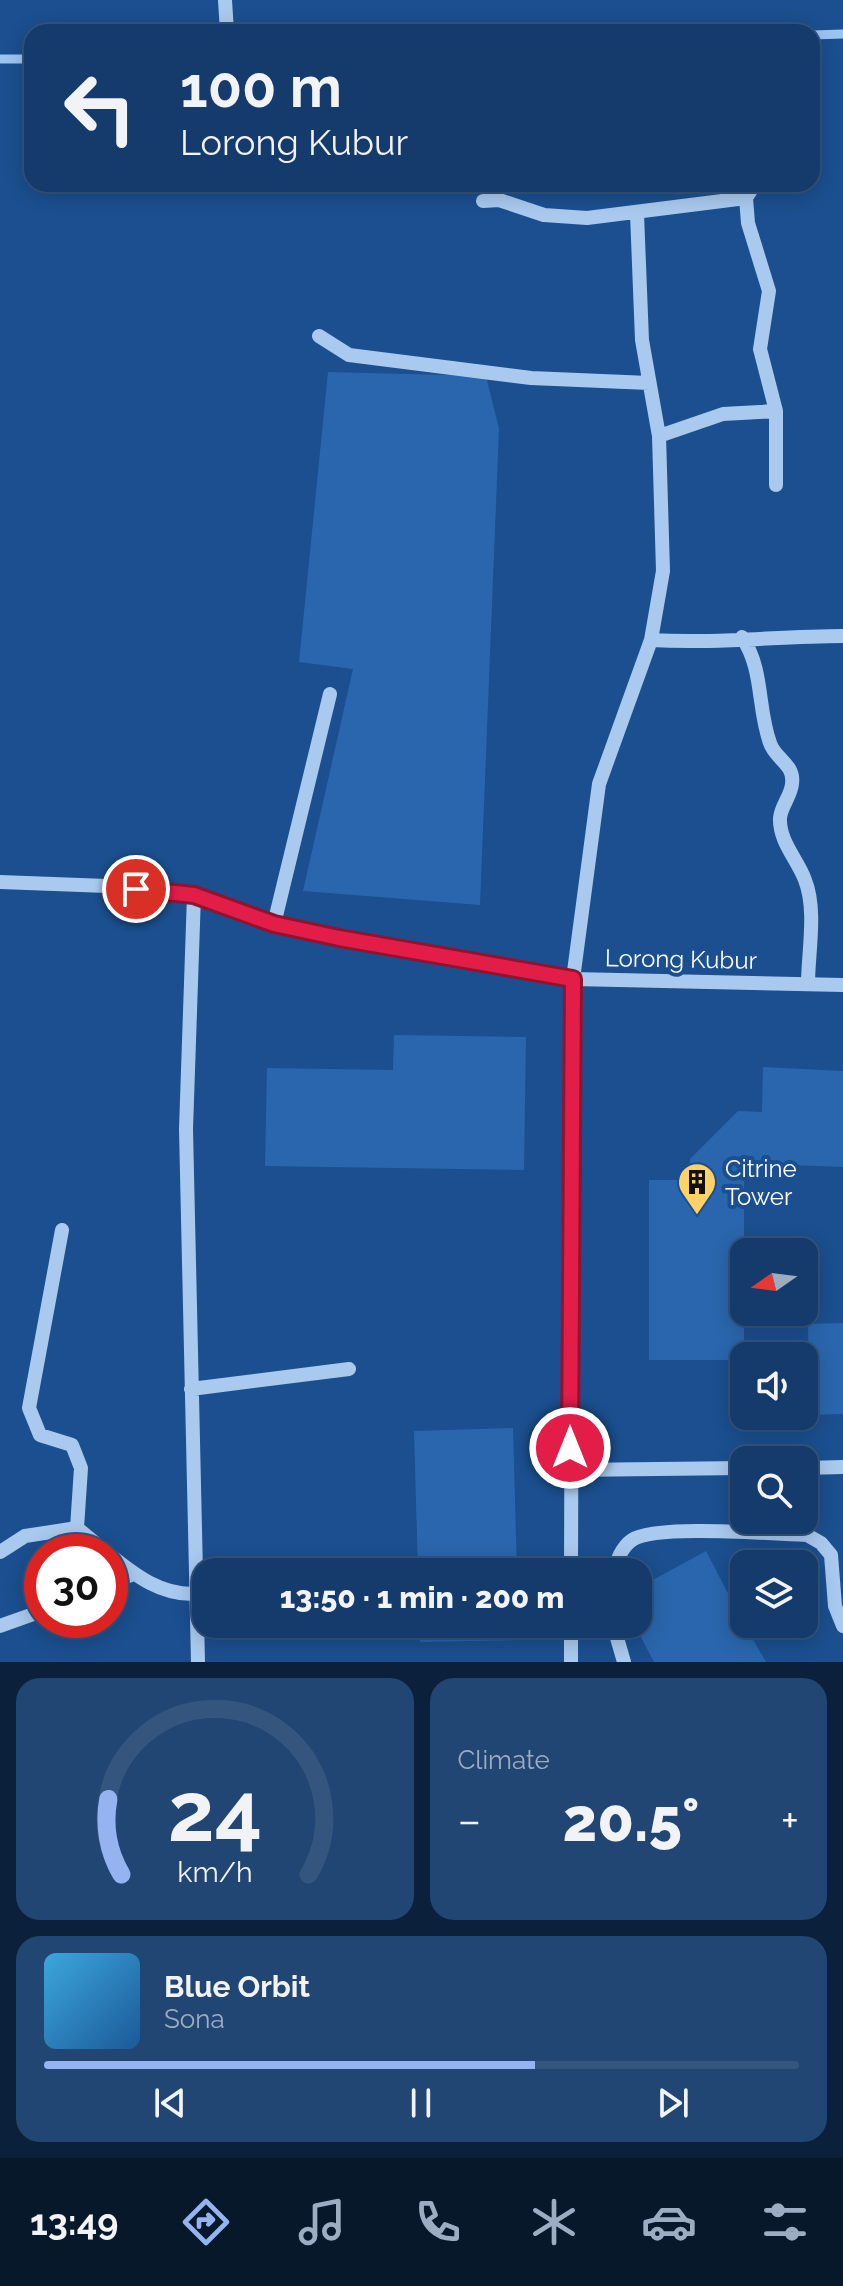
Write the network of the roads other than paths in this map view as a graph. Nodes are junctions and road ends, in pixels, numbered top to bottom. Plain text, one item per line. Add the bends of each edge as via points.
1 (225, 0) edge
2 (226, 24) edge
3 (750, 192) edge
4 (746, 198) junction
5 (483, 201) dead end
6 (637, 214) junction
7 (319, 336) dead end
8 (649, 383) junction
9 (776, 411) junction
10 (659, 436) junction
11 (776, 485) dead end
12 (843, 636) edge
13 (742, 637) junction
14 (651, 640) junction
15 (330, 694) dead end
16 (0, 882) edge
17 (194, 895) junction
18 (274, 924) junction
19 (573, 979) junction
20 (808, 984) junction
21 (843, 985) edge
22 (62, 1230) dead end
23 (349, 1369) dead end
24 (191, 1389) junction
25 (843, 1467) edge
26 (730, 1468) edge
27 (818, 1468) edge
28 (570, 1470) junction
29 (77, 1528) junction
30 (84, 1534) edge
31 (0, 1552) edge
32 (199, 1558) edge
33 (571, 1558) edge
34 (618, 1558) edge
35 (128, 1569) edge
36 (134, 1574) junction
37 (128, 1576) edge
38 (192, 1594) edge
39 (24, 1617) edge
40 (0, 1626) edge
41 (843, 1626) edge
42 (197, 1638) edge
43 (571, 1638) edge
44 (617, 1638) edge
45 (198, 1662) edge
46 (571, 1662) edge
47 (624, 1662) edge

1 - 2 street
3 - 4 street
4 - 6 street via 668,205
4 - 9 street via 748,223 769,291 760,349
5 - 6 street via 499,200 544,215
6 - 8 street
7 - 8 street via 349,355 531,378
8 - 10 street
9 - 10 street via 723,414
9 - 11 street
10 - 14 street via 663,571
12 - 13 street
13 - 14 street via 695,643
13 - 20 street via 760,679 770,746 791,769 792,784 780,819 792,860 805,880
14 - 19 street via 599,784
15 - 18 street
16 - 17 street, Lorong Kubur
17 - 18 street, Lorong Kubur
17 - 24 street via 186,1129
18 - 19 street, Lorong Kubur
19 - 20 street, Lorong Kubur
19 - 28 street
20 - 21 street, Lorong Kubur
22 - 29 street via 29,1408 40,1435 72,1445 77,1456
23 - 24 street
24 - 32 street
25 - 27 street
26 - 28 street
28 - 33 street
29 - 30 street
29 - 31 street via 25,1536
34 - 41 street via 632,1540 658,1532 807,1535 831,1555 835,1606
35 - 36 street
36 - 37 street
36 - 38 street via 172,1595
39 - 40 street
42 - 45 street
43 - 46 street
44 - 47 street

